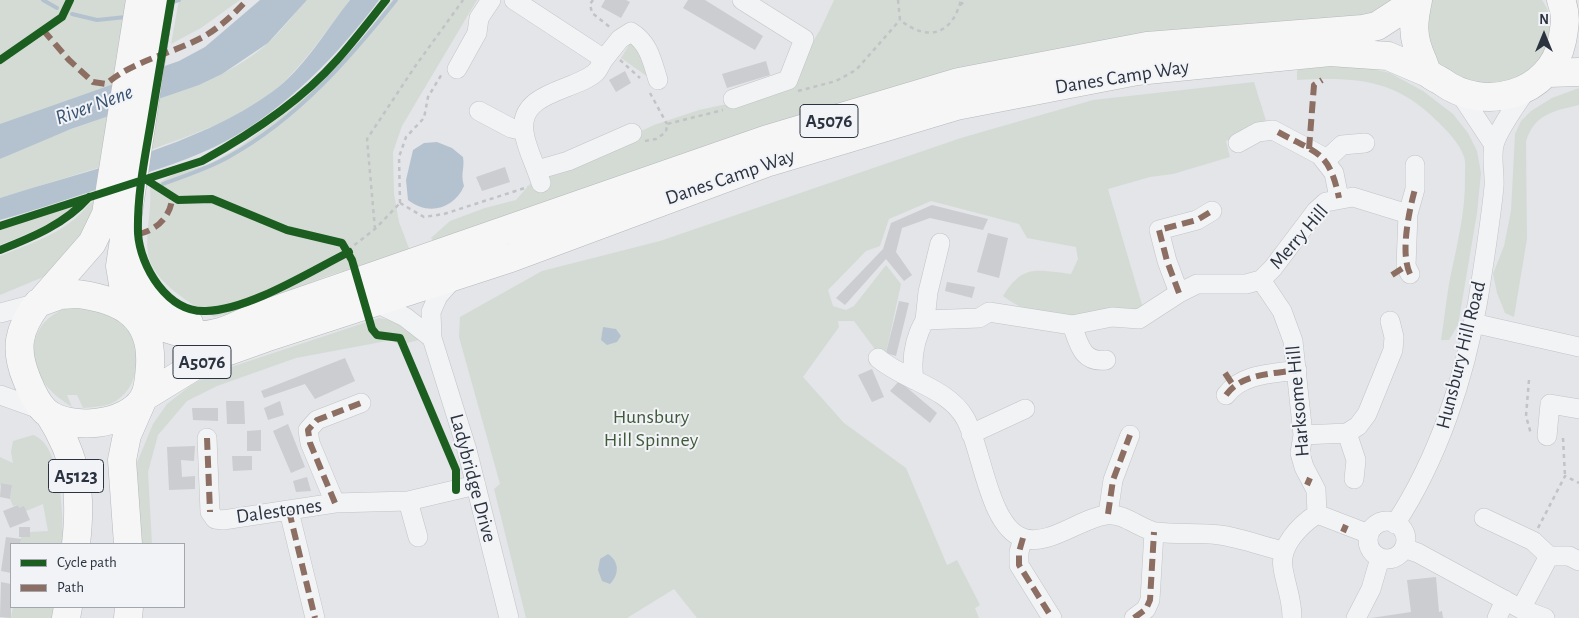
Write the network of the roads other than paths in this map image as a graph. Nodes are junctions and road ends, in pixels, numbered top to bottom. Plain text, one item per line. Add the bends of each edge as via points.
1 (140, 0) edge
2 (160, 0) edge
3 (491, 0) edge
4 (514, 0) edge
5 (742, 0) edge
6 (1418, 0) edge
7 (1568, 11) edge
8 (614, 47) junction
9 (453, 66) road end
10 (1579, 72) edge
11 (1428, 73) junction
12 (1538, 80) junction
13 (649, 82) road end
14 (1459, 92) junction
15 (733, 99) dead end
16 (479, 111) dead end
17 (524, 131) junction
18 (632, 133) dead end
19 (1238, 143) dead end
20 (1365, 143) dead end
21 (1494, 145) junction
22 (1326, 160) junction
23 (1415, 165) dead end
24 (1338, 198) junction
25 (1212, 211) dead end
26 (120, 212) junction
27 (1408, 214) junction
28 (940, 243) dead end
29 (1403, 271) dead end
30 (458, 274) junction
31 (1261, 280) junction
32 (1180, 293) junction
33 (40, 301) junction
34 (372, 311) junction
35 (0, 313) edge
36 (136, 315) junction
37 (925, 320) junction
38 (1390, 322) dead end
39 (1474, 323) junction
40 (234, 325) junction
41 (1072, 325) junction
42 (432, 338) junction
43 (1579, 347) edge
44 (878, 358) dead end
45 (1106, 360) dead end
46 (1297, 370) junction
47 (914, 380) junction
48 (1228, 384) dead end
49 (0, 395) edge
50 (143, 399) junction
51 (362, 403) dead end
52 (1579, 409) edge
53 (1025, 410) dead end
54 (47, 412) junction
55 (968, 426) junction
56 (1347, 433) junction
57 (1130, 435) dead end
58 (1303, 435) junction
59 (1547, 436) dead end
60 (207, 438) dead end
61 (1354, 480) dead end
62 (476, 485) junction
63 (408, 501) junction
64 (335, 503) junction
65 (289, 511) junction
66 (1108, 514) junction
67 (1317, 514) junction
68 (1484, 518) dead end
69 (1395, 524) junction
70 (1154, 532) junction
71 (1369, 534) junction
72 (418, 537) dead end
73 (1023, 538) junction
74 (76, 543) edge
75 (128, 543) edge
76 (1404, 548) junction
77 (1283, 551) junction
78 (1549, 556) junction
79 (1380, 558) junction
80 (1579, 561) edge
81 (1513, 605) junction
82 (315, 618) edge
83 (509, 618) edge
84 (1052, 618) edge
85 (1134, 618) edge
86 (1292, 618) edge
87 (1356, 618) edge
88 (1497, 618) edge
89 (1545, 618) edge

1 - 26 highway, A5076
2 - 26 highway, A5076
3 - 9 street via 479,18 477,33
4 - 8 street
5 - 15 street via 804,39 788,80
6 - 11 highway via 1413,34
6 - 40 highway, Danes Camp Way / A5076 via 1377,26 1362,29 1147,46 959,82 765,140
7 - 12 highway via 1560,52
8 - 13 street via 631,32 641,38 648,48
8 - 17 street via 595,72 539,99 530,108
10 - 12 highway
11 - 14 highway, Danes Camp Way
11 - 30 highway, Danes Camp Way / A5076 via 1388,56 1330,52 1137,71 956,106 769,162 511,258
12 - 14 highway via 1506,95 1486,97
12 - 21 street, Hunsbury Hill Road via 1509,115
14 - 21 street
16 - 17 street via 511,128
17 - 18 street via 539,176
19 - 22 street via 1258,132 1278,132
20 - 22 street via 1342,145
21 - 39 street, Hunsbury Hill Road via 1494,185
22 - 24 street, Merry Hill via 1334,173
23 - 27 street via 1415,189
24 - 27 street, Merry Hill via 1352,197
24 - 31 street, Merry Hill via 1316,210
25 - 32 street via 1197,220 1156,223
26 - 33 highway, A5076
26 - 36 highway, A5076 via 120,266 123,284
26 - 40 highway, A5076 via 141,286 159,306 191,324
27 - 29 street
28 - 37 street
30 - 34 highway, Danes Camp Way / A5076
30 - 42 street, Ladybridge Drive via 438,296 431,312
31 - 32 street via 1246,284 1197,284
31 - 46 street, Harksome Hill via 1288,326
32 - 41 street via 1139,319 1112,317
33 - 35 street
33 - 36 highway via 78,294 95,296 117,303
33 - 54 highway via 25,323 18,346 26,377
34 - 42 street via 405,317
34 - 50 highway, Danes Camp Way / A5076 via 206,360
36 - 40 highway, Danes Camp Way / A5076 via 168,330 192,334 216,333
36 - 50 highway via 150,349 149,380
37 - 41 street via 979,318 989,312
37 - 47 street via 917,332 912,363
38 - 56 street via 1393,350 1367,414 1358,426
39 - 43 street
39 - 69 street, Hunsbury Hill Road via 1440,438 1424,477
41 - 45 street via 1083,354 1090,360
42 - 62 street, Ladybridge Drive
44 - 47 street
46 - 48 street
46 - 58 street, Harksome Hill
47 - 55 street via 938,394
49 - 54 street
50 - 54 highway via 133,409 103,423 80,424
50 - 75 highway, A5123 via 127,435 122,460
51 - 64 street, Dalestones via 318,420 308,430 310,443
52 - 59 street via 1550,404
53 - 55 street
54 - 74 highway, A5123 via 68,448 76,474 79,492
55 - 73 street via 981,470 1001,517
56 - 58 street
56 - 61 street via 1356,460
57 - 66 street via 1113,480
58 - 67 street, Harksome Hill via 1301,460 1316,490
60 - 65 street, Dalestones via 210,512 215,519
62 - 63 street, Dalestones
62 - 83 street, Ladybridge Drive
63 - 64 street, Dalestones
63 - 72 street
64 - 65 street, Dalestones
65 - 82 street
66 - 70 street
66 - 73 street via 1088,519 1054,535
67 - 71 street
67 - 77 street via 1299,529
68 - 78 street via 1532,540
69 - 71 street via 1377,524
69 - 76 street via 1404,533
70 - 77 street via 1222,535
70 - 85 street via 1150,600 1146,610
71 - 79 street via 1370,550
73 - 84 street via 1018,552 1019,566
76 - 79 street via 1395,557
76 - 81 street
77 - 86 street via 1282,567 1292,600
78 - 80 street via 1569,556
78 - 81 street
79 - 87 street via 1371,588
81 - 88 street
81 - 89 street

